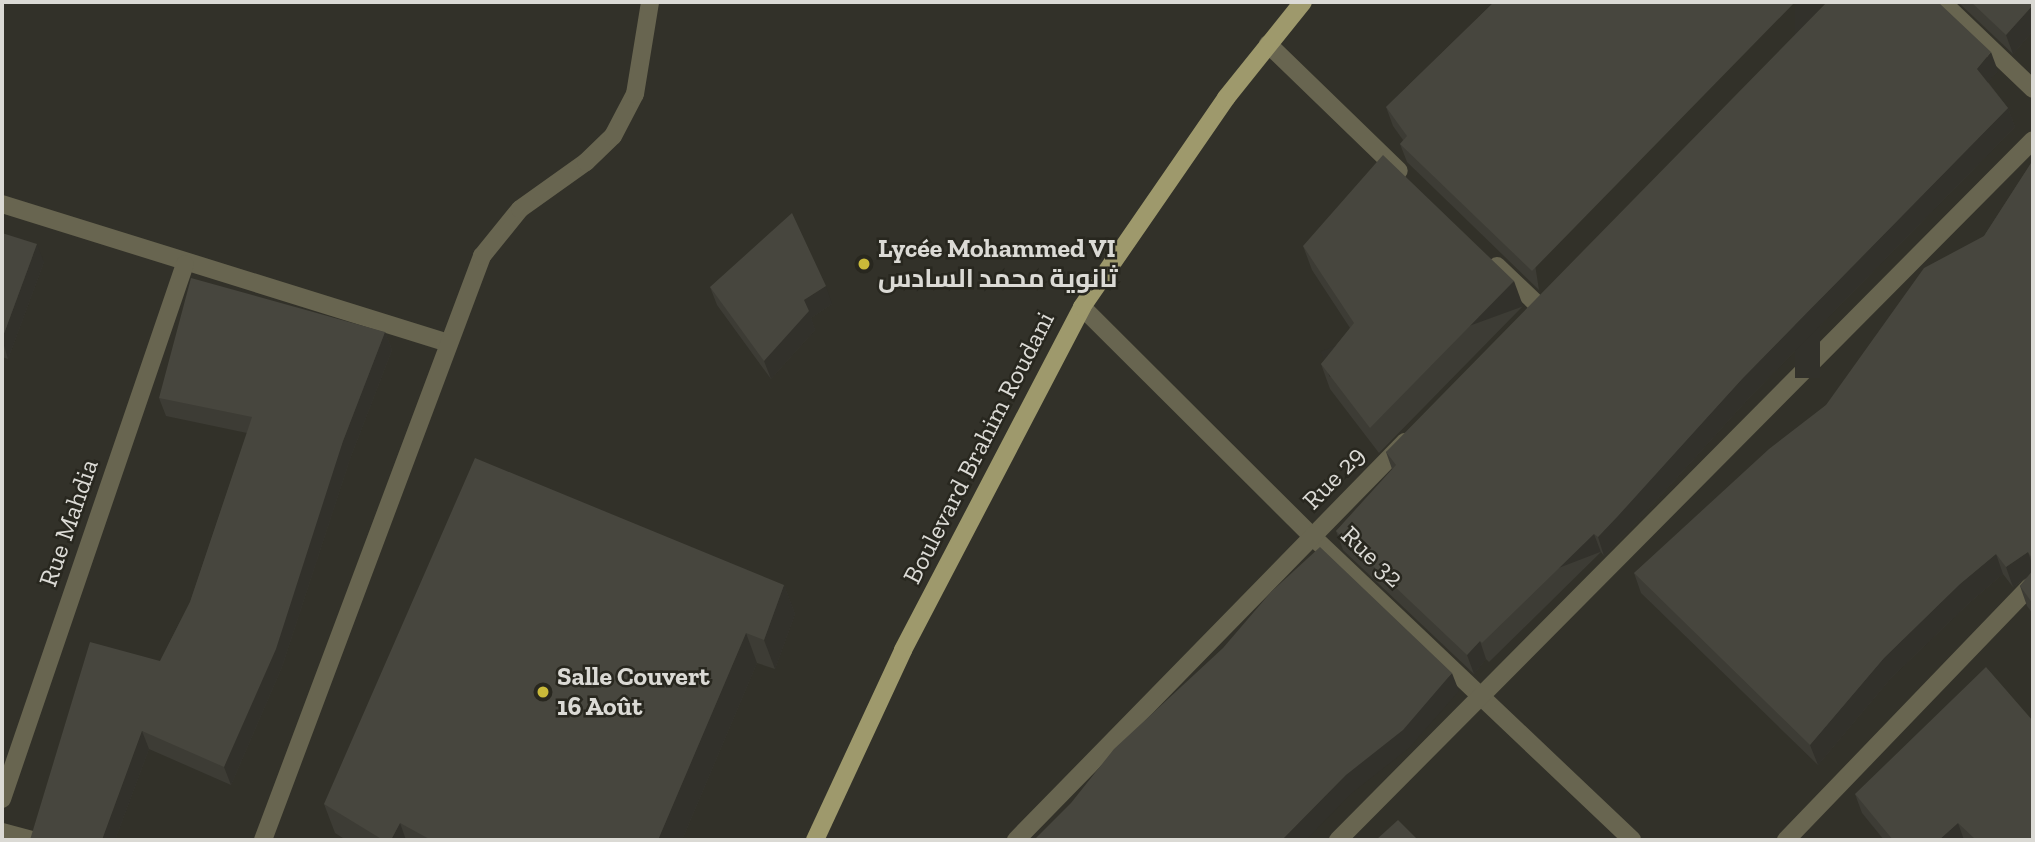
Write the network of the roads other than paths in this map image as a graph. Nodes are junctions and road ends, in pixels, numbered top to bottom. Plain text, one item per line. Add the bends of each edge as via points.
1 (650, 2) edge
2 (1303, 2) edge
3 (1942, 2) edge
4 (1268, 44) junction
5 (2033, 89) edge
6 (2033, 140) edge
7 (1409, 180) edge
8 (2, 204) edge
9 (1479, 248) edge
10 (185, 264) junction
11 (1539, 306) edge
12 (1082, 307) junction
13 (448, 343) junction
14 (1416, 431) edge
15 (1313, 537) junction
16 (2033, 583) edge
17 (1480, 696) junction
18 (2, 799) edge
19 (2, 832) edge
20 (31, 840) edge
21 (263, 840) edge
22 (815, 840) edge
23 (1016, 840) edge
24 (1338, 840) edge
25 (1632, 840) edge
26 (1786, 840) edge

1 - 13 street via 635,94 612,136 499,230 482,256
2 - 4 main road, Boulevard Brahim Roudani
3 - 5 street
4 - 7 street
4 - 12 main road, Boulevard Brahim Roudani
6 - 17 street
8 - 10 street
9 - 11 street
10 - 13 street
10 - 18 street, Rue Mahdia
12 - 15 street, Rue 32
12 - 22 main road, Boulevard Brahim Roudani via 903,650
13 - 21 street
14 - 15 street, Rue 29
15 - 17 street, Rue 32
15 - 23 street, Rue 29
16 - 26 street
17 - 24 street
17 - 25 street, Rue 32
19 - 20 street

